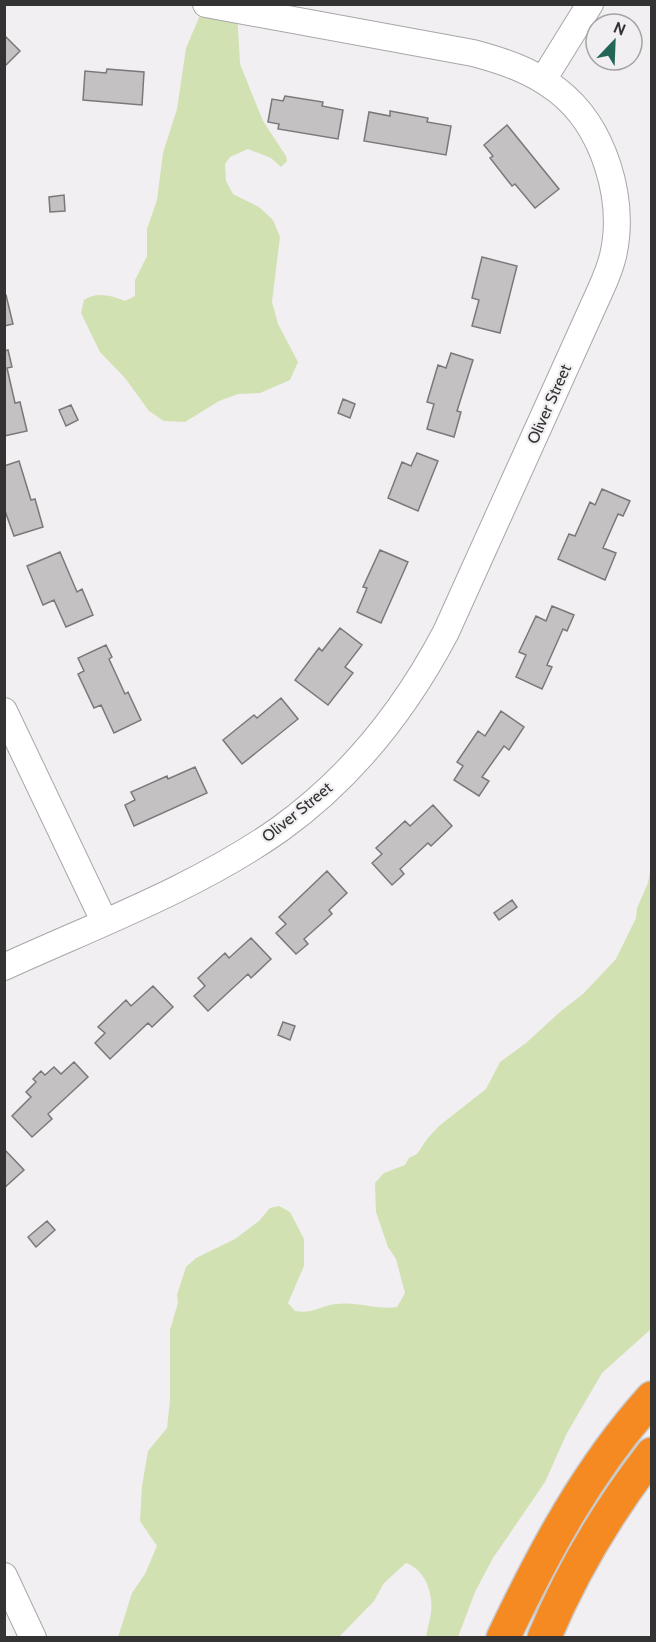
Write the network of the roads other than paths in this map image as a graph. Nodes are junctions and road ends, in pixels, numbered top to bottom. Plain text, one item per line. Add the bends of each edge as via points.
1 (206, 4) edge
2 (590, 4) edge
3 (543, 80) junction
4 (4, 711) edge
5 (105, 921) junction
6 (4, 967) edge
7 (651, 1398) edge
8 (651, 1454) edge
9 (4, 1576) edge
10 (33, 1638) edge
11 (503, 1638) edge
12 (544, 1638) edge

1 - 3 street, Oliver Street via 473,53 508,63
2 - 3 street
3 - 5 street, Oliver Street via 584,118 603,153 614,195 613,255 441,640 418,682 378,734 304,810 216,869
4 - 5 street
5 - 6 street, Oliver Street
7 - 11 highway via 580,1492
8 - 12 highway via 596,1533
9 - 10 street

